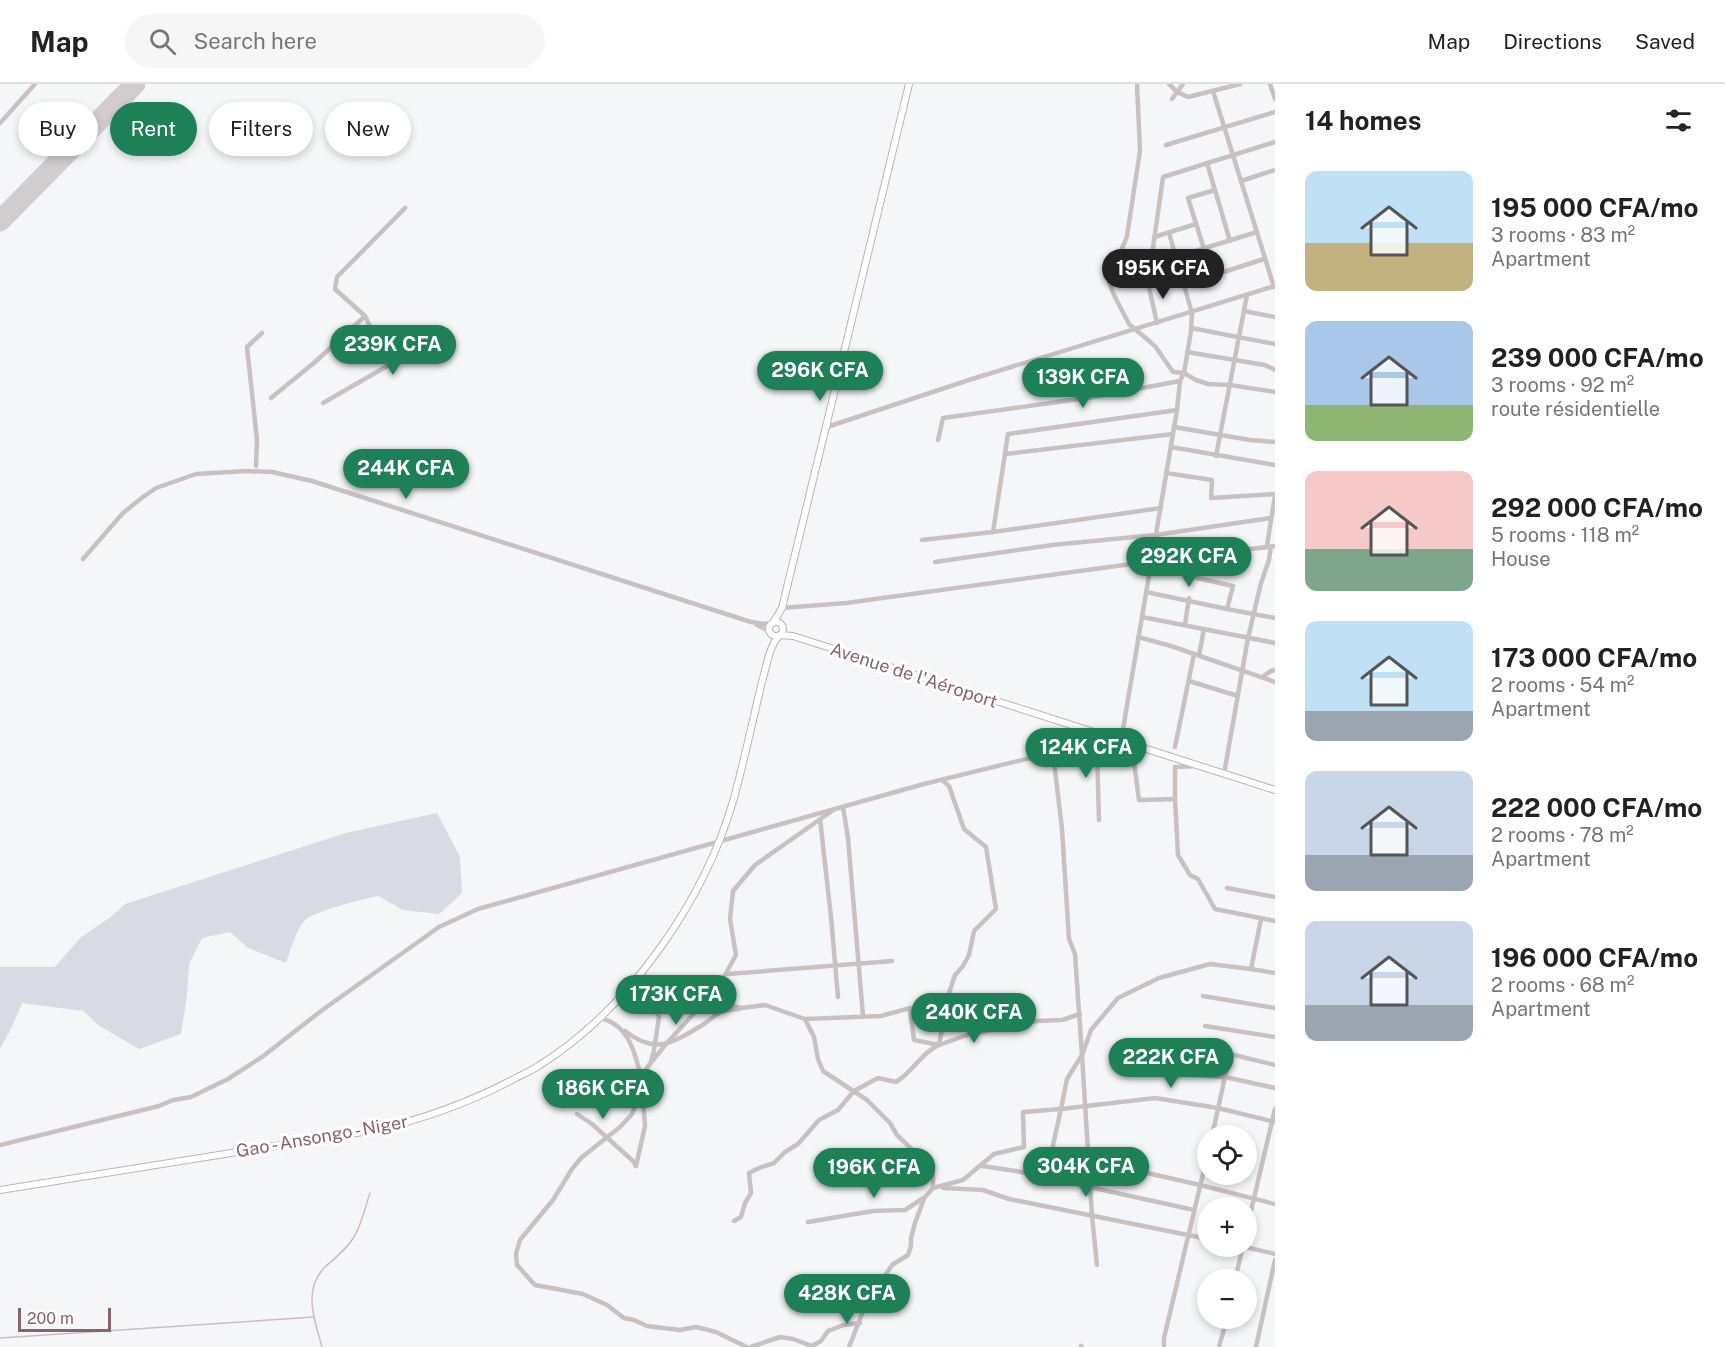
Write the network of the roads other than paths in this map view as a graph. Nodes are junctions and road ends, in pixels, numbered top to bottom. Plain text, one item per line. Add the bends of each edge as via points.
1 (35, 84) edge
2 (909, 84) edge
3 (1137, 84) edge
4 (1169, 84) edge
5 (1183, 84) edge
6 (1240, 84) edge
7 (1270, 84) edge
8 (1213, 91) junction
9 (1177, 92) junction
10 (1172, 99) dead end
11 (1275, 99) edge
12 (1275, 112) edge
13 (0, 123) edge
14 (1224, 128) junction
15 (1275, 142) edge
16 (1166, 145) dead end
17 (1233, 155) junction
18 (1207, 163) junction
19 (1275, 170) edge
20 (1241, 181) junction
21 (1215, 190) junction
22 (405, 208) dead end
23 (1196, 224) junction
24 (1257, 232) junction
25 (1169, 233) junction
26 (1154, 237) junction
27 (1230, 241) junction
28 (1204, 249) junction
29 (1176, 257) junction
30 (1264, 259) junction
31 (1209, 277) junction
32 (1184, 285) junction
33 (1274, 287) edge
34 (1247, 295) junction
35 (1244, 311) junction
36 (1192, 313) junction
37 (365, 316) junction
38 (1275, 317) edge
39 (1157, 323) junction
40 (1191, 328) junction
41 (1136, 330) junction
42 (262, 333) dead end
43 (1239, 337) junction
44 (1275, 344) edge
45 (1187, 352) junction
46 (1235, 360) junction
47 (1275, 370) edge
48 (1184, 373) junction
49 (1180, 381) junction
50 (1230, 385) junction
51 (1275, 392) edge
52 (271, 398) dead end
53 (323, 404) dead end
54 (1177, 410) junction
55 (827, 427) junction
56 (1174, 427) junction
57 (1173, 434) junction
58 (1221, 435) junction
59 (938, 440) dead end
60 (1275, 442) edge
61 (1171, 447) junction
62 (1006, 454) junction
63 (1216, 456) junction
64 (1275, 465) edge
65 (256, 466) dead end
66 (1167, 473) junction
67 (1275, 494) edge
68 (1161, 508) junction
69 (1272, 514) edge
70 (993, 532) junction
71 (1155, 535) junction
72 (922, 540) dead end
73 (1271, 546) edge
74 (1202, 555) junction
75 (83, 559) dead end
76 (1152, 561) junction
77 (935, 562) dead end
78 (1267, 566) junction
79 (1275, 568) edge
80 (1146, 592) junction
81 (1189, 599) junction
82 (1227, 609) junction
83 (781, 610) junction
84 (1254, 614) junction
85 (1142, 617) junction
86 (1275, 618) edge
87 (755, 623) junction
88 (772, 623) junction
89 (1185, 625) junction
90 (782, 626) junction
91 (1204, 629) junction
92 (769, 633) junction
93 (779, 636) junction
94 (794, 636) junction
95 (1138, 638) junction
96 (1248, 638) junction
97 (1275, 643) edge
98 (771, 649) junction
99 (1196, 654) junction
100 (1275, 670) edge
101 (1242, 672) junction
102 (1262, 677) junction
103 (1189, 681) junction
104 (1275, 682) edge
105 (1238, 696) junction
106 (1112, 738) junction
107 (1100, 741) junction
108 (1121, 741) junction
109 (1175, 747) dead end
110 (1053, 753) junction
111 (1200, 766) junction
112 (1224, 774) junction
113 (942, 780) junction
114 (1275, 790) edge
115 (1175, 799) junction
116 (843, 807) junction
117 (836, 808) junction
118 (820, 819) junction
119 (1099, 820) dead end
120 (719, 840) junction
121 (1227, 888) dead end
122 (1275, 897) edge
123 (1261, 919) junction
124 (1275, 921) edge
125 (892, 960) dead end
126 (858, 963) junction
127 (835, 965) junction
128 (644, 969) junction
129 (1251, 969) junction
130 (728, 974) dead end
131 (1275, 974) edge
132 (650, 996) junction
133 (1203, 996) dead end
134 (838, 997) dead end
135 (617, 999) junction
136 (706, 1001) junction
137 (609, 1007) junction
138 (742, 1008) junction
139 (1275, 1008) edge
140 (1080, 1014) junction
141 (863, 1016) junction
142 (598, 1018) junction
143 (805, 1019) junction
144 (616, 1024) junction
145 (1205, 1026) dead end
146 (1275, 1037) edge
147 (666, 1044) junction
148 (939, 1045) junction
149 (655, 1046) junction
150 (1199, 1049) dead end
151 (1230, 1054) junction
152 (1082, 1055) junction
153 (649, 1065) junction
154 (1275, 1065) edge
155 (1179, 1074) dead end
156 (641, 1077) junction
157 (1225, 1077) junction
158 (1275, 1088) edge
159 (854, 1091) junction
160 (1084, 1106) junction
161 (1061, 1108) junction
162 (1218, 1108) junction
163 (1275, 1109) edge
164 (577, 1114) dead end
165 (1274, 1122) edge
166 (1214, 1125) edge
167 (606, 1139) junction
168 (0, 1145) edge
169 (1090, 1160) junction
170 (982, 1166) junction
171 (1197, 1184) edge
172 (1200, 1185) joint
173 (935, 1188) junction
174 (1091, 1188) junction
175 (0, 1190) edge
176 (925, 1197) junction
177 (1243, 1197) edge
178 (1255, 1197) edge
179 (1257, 1201) edge
180 (1275, 1204) edge
181 (1194, 1210) junction
182 (1092, 1216) junction
183 (735, 1221) dead end
184 (808, 1222) dead end
185 (1188, 1234) junction
186 (1197, 1236) edge
187 (1257, 1250) edge
188 (1275, 1254) edge
189 (1275, 1260) edge
190 (1097, 1265) dead end
191 (860, 1323) junction
192 (1224, 1329) edge
193 (749, 1347) edge
194 (849, 1347) edge
195 (1164, 1347) edge
196 (1220, 1347) edge
197 (1256, 1347) edge

1 - 13 street
2 - 55 main road
3 - 41 street via 1140,151 1127,236 1109,282 1120,308
4 - 9 street
5 - 9 street
6 - 8 street
7 - 11 street
8 - 9 street via 1188,97
8 - 14 street
9 - 10 street
12 - 14 street
14 - 16 street
14 - 17 street
15 - 17 street
17 - 18 street
17 - 20 street
18 - 21 street
18 - 26 street via 1163,177
19 - 20 street
20 - 24 street
21 - 23 street via 1188,198
21 - 27 street
22 - 37 street via 337,277 335,289
23 - 25 street
23 - 28 street
24 - 27 street
24 - 30 street
25 - 26 street
25 - 29 street
26 - 39 street via 1148,283
27 - 28 street
28 - 29 street
28 - 31 street
29 - 32 street
30 - 31 street
30 - 33 street
31 - 32 street
32 - 36 street
33 - 34 street
34 - 35 street
34 - 36 street
35 - 38 street
35 - 43 street
36 - 39 street
36 - 40 street
37 - 52 street
37 - 53 street via 389,365
39 - 41 street
40 - 43 street
40 - 45 street
41 - 48 street via 1155,346 1173,372
41 - 55 street
42 - 65 street via 247,348
43 - 44 street
43 - 46 street
45 - 46 street
45 - 48 street
46 - 47 street
46 - 50 street
48 - 49 street
48 - 50 street via 1208,384
49 - 54 street
49 - 59 street via 943,418
50 - 51 street
50 - 58 street
54 - 56 street
54 - 62 street via 1008,434
55 - 83 main road
56 - 57 street
56 - 58 street
57 - 61 street
57 - 62 street
58 - 60 street
58 - 63 street
61 - 63 street
61 - 66 street
62 - 70 street
63 - 64 street
66 - 67 street via 1212,480 1210,498
66 - 68 street
67 - 69 street
68 - 70 street
68 - 71 street
69 - 71 street
69 - 73 street
70 - 72 street
71 - 76 street
71 - 77 street
73 - 74 street
73 - 78 street
74 - 76 street
74 - 82 street via 1197,578 1233,585
75 - 87 street via 123,513 156,488 196,474 272,472 312,481
76 - 80 street
76 - 83 street
78 - 79 street
78 - 84 street
80 - 81 street
80 - 85 street
81 - 82 street
81 - 89 street
82 - 84 street
83 - 88 main road
83 - 90 main road
84 - 86 street
84 - 96 street
85 - 89 street
85 - 95 street
87 - 88 street
87 - 92 street
88 - 90 main road
88 - 92 main road
89 - 91 street
90 - 93 main road
90 - 94 main road
91 - 96 street
91 - 99 street
92 - 93 main road
92 - 98 main road
93 - 94 main road
93 - 98 main road
94 - 106 main road, Avenue de l'Aéroport
95 - 99 street
95 - 108 street
96 - 97 street
96 - 101 street
98 - 120 main road, Gao - Ansongo - Niger via 734,798
99 - 101 street
99 - 103 street
100 - 102 street
101 - 102 street
101 - 105 street
102 - 104 street
103 - 105 street
103 - 109 street
105 - 112 street
106 - 107 street
106 - 108 main road, Avenue de l'Aéroport
107 - 110 street
107 - 115 street via 1103,746 1133,754 1139,800
107 - 119 street
108 - 111 main road, Avenue de l'Aéroport
110 - 113 street
110 - 140 street
111 - 112 main road, Avenue de l'Aéroport
111 - 115 street via 1175,767
112 - 114 main road, Avenue de l'Aéroport
113 - 116 street
113 - 148 street via 949,786 964,829 986,847 996,909 974,931 969,955 955,975
115 - 123 street via 1178,855 1190,875 1198,879 1215,909
116 - 117 street
116 - 126 street
117 - 118 street
117 - 120 street
118 - 127 street
118 - 136 street via 755,865 733,891 730,919 736,956
120 - 128 main road, Gao - Ansongo - Niger via 686,909
120 - 168 street via 478,909 439,927 228,1079 191,1097
121 - 122 street
123 - 124 street
123 - 129 street
125 - 126 street
126 - 127 street
126 - 141 street
127 - 130 street
127 - 134 street
128 - 132 street via 645,988
128 - 135 main road, Gao - Ansongo - Niger
129 - 131 street
129 - 152 street via 1210,964 1159,978 1118,998 1091,1030
132 - 135 street
132 - 136 street via 675,995
132 - 149 street via 659,1017
133 - 139 street
135 - 137 main road, Gao - Ansongo - Niger
136 - 138 street
136 - 147 street
137 - 142 main road, Gao - Ansongo - Niger
137 - 144 street
138 - 143 street via 765,1005
138 - 147 street via 720,1012
140 - 148 street via 970,1034
140 - 152 street
141 - 143 street
141 - 148 street via 881,1016 910,1008 914,1041
142 - 144 street
142 - 175 main road, Gao - Ansongo - Niger via 574,1042 538,1066 472,1100 409,1122
143 - 159 street via 823,1071
144 - 149 street via 638,1041
144 - 156 street via 631,1041
145 - 146 street
147 - 149 street
147 - 153 street
148 - 159 street via 896,1082 878,1078
149 - 153 street
150 - 151 street
151 - 154 street
151 - 157 street
152 - 160 street
152 - 161 street via 1067,1079
153 - 156 street
155 - 157 street
156 - 167 street via 635,1108
156 - 167 street via 645,1126 636,1166
157 - 158 street
157 - 162 street
159 - 173 street via 928,1161
159 - 183 street via 838,1110 819,1119 798,1144 774,1163 749,1173 751,1193 741,1217
160 - 161 street
160 - 162 street via 1155,1098
160 - 169 street
161 - 169 street via 1051,1154
161 - 170 street via 1023,1112 1024,1147 994,1154
162 - 165 street
162 - 166 street
163 - 165 street
164 - 167 street
165 - 178 street
167 - 193 street via 581,1158 520,1240 517,1265 535,1285 583,1294 624,1318 680,1330 696,1327
169 - 171 street
169 - 174 street
170 - 173 street via 963,1180
170 - 174 street
172 - 177 street
172 - 181 street
173 - 176 street
173 - 182 street via 983,1190
174 - 181 street
174 - 182 street
176 - 184 street via 904,1210
176 - 191 street via 908,1255 892,1265 866,1304
179 - 180 street
181 - 185 street
182 - 185 street
182 - 190 street
185 - 186 street
185 - 195 street
187 - 188 street
189 - 197 street
191 - 193 street via 828,1331 812,1346 780,1337
191 - 194 street
192 - 196 street

